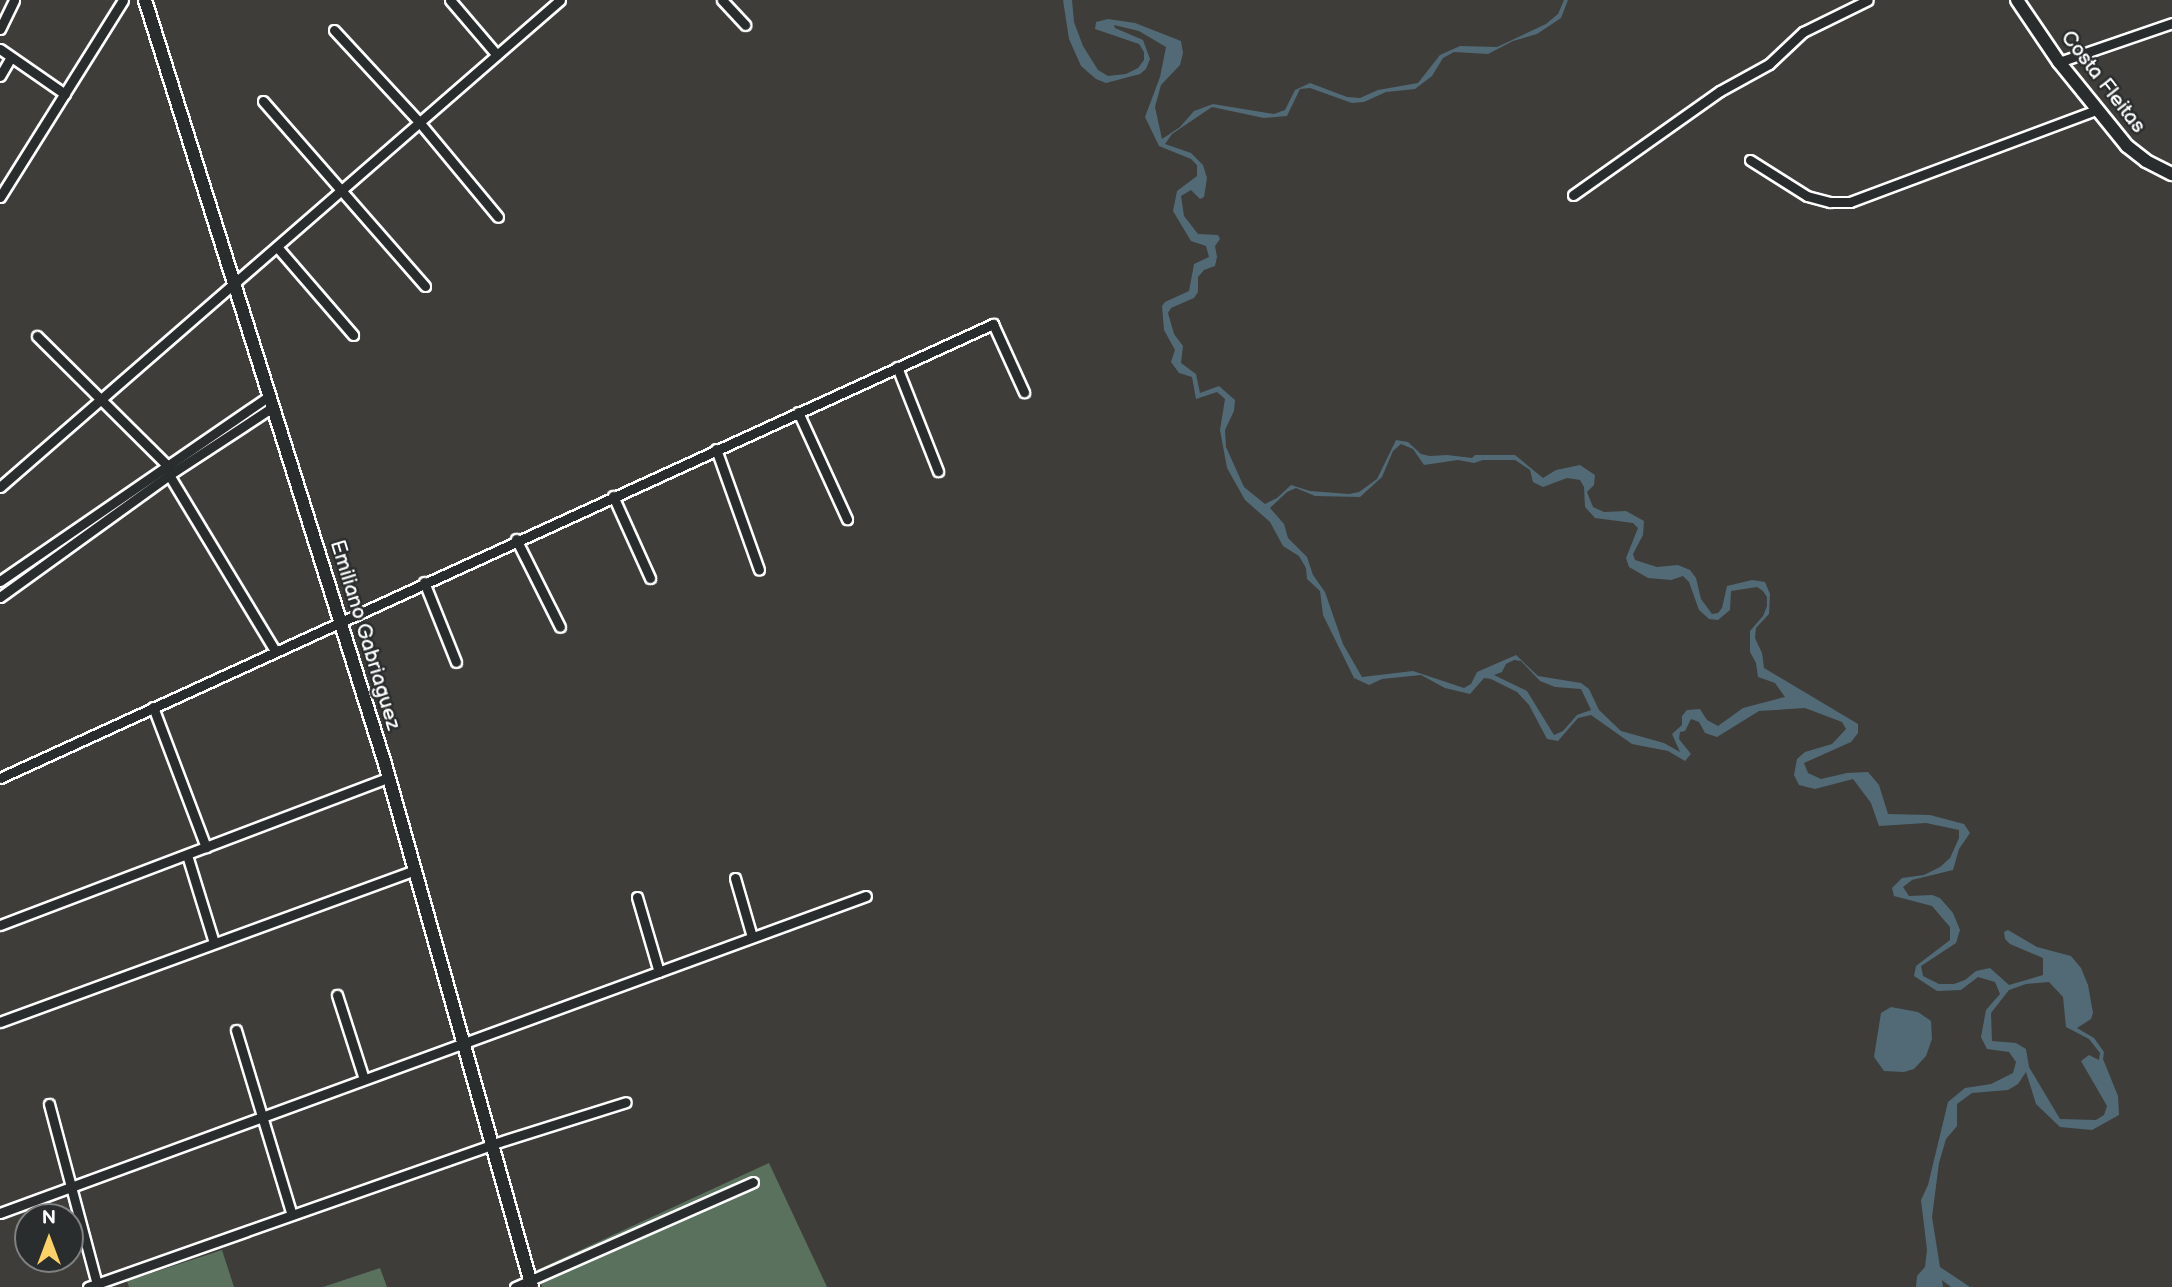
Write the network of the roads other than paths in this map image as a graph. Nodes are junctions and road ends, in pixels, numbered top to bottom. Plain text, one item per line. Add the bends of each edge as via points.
1 (14, 0) edge
2 (124, 0) edge
3 (145, 0) edge
4 (450, 0) edge
5 (561, 0) edge
6 (722, 0) edge
7 (1868, 0) edge
8 (2017, 0) edge
9 (2172, 23) edge
10 (745, 25) dead end
11 (0, 29) edge
12 (334, 30) dead end
13 (0, 49) edge
14 (497, 55) junction
15 (10, 58) junction
16 (2059, 62) junction
17 (0, 76) edge
18 (65, 94) junction
19 (263, 101) dead end
20 (2096, 110) junction
21 (420, 123) junction
22 (1750, 160) dead end
23 (2172, 174) edge
24 (343, 191) junction
25 (1573, 195) dead end
26 (0, 197) edge
27 (498, 217) dead end
28 (278, 248) junction
29 (235, 286) junction
30 (425, 286) dead end
31 (353, 335) dead end
32 (37, 336) dead end
33 (897, 367) junction
34 (1024, 392) dead end
35 (101, 400) junction
36 (271, 402) junction
37 (798, 412) junction
38 (716, 449) junction
39 (166, 464) junction
40 (938, 471) dead end
41 (171, 474) junction
42 (0, 487) edge
43 (613, 496) junction
44 (847, 519) dead end
45 (516, 539) junction
46 (759, 569) dead end
47 (650, 578) dead end
48 (0, 581) edge
49 (424, 582) junction
50 (0, 597) edge
51 (340, 621) junction
52 (560, 627) dead end
53 (275, 651) junction
54 (456, 662) dead end
55 (153, 708) junction
56 (389, 777) junction
57 (0, 778) edge
58 (206, 847) junction
59 (187, 855) junction
60 (415, 870) junction
61 (735, 878) dead end
62 (866, 896) dead end
63 (637, 897) dead end
64 (0, 925) edge
65 (752, 937) junction
66 (214, 943) junction
67 (659, 972) junction
68 (337, 995) dead end
69 (0, 1022) edge
70 (236, 1030) dead end
71 (464, 1043) junction
72 (364, 1079) junction
73 (626, 1102) dead end
74 (49, 1104) dead end
75 (263, 1116) junction
76 (493, 1144) junction
77 (753, 1182) dead end
78 (71, 1186) junction
79 (0, 1213) edge
80 (292, 1214) junction
81 (531, 1284) edge
82 (92, 1285) edge
83 (515, 1287) edge

1 - 11 street
2 - 18 street
3 - 29 main road, Emiliano Gabriaguez
4 - 14 street
5 - 14 street
6 - 10 street
7 - 25 street via 1803,32 1769,64 1720,91
8 - 16 main road, Costa Fleitas
9 - 16 street
12 - 21 street
13 - 15 street
14 - 21 street
15 - 17 street
15 - 18 street
16 - 20 main road, Costa Fleitas
18 - 26 street
19 - 24 street
20 - 22 street via 1850,202 1807,196
20 - 23 main road, Costa Fleitas via 2136,154
21 - 24 street
21 - 27 street
24 - 28 street
24 - 30 street
28 - 29 street
28 - 31 street
29 - 35 street
29 - 36 main road, Emiliano Gabriaguez
32 - 35 street
33 - 34 street via 993,324
33 - 37 street
33 - 40 street
35 - 39 street
35 - 42 street
36 - 39 street
36 - 41 street
36 - 51 main road, Emiliano Gabriaguez
37 - 38 street
37 - 44 street
38 - 43 street
38 - 46 street
39 - 41 street
39 - 48 street
41 - 50 street
41 - 53 street
43 - 45 street
43 - 47 street
45 - 49 street
45 - 52 street
49 - 51 street
49 - 54 street
51 - 53 street
51 - 56 main road, Emiliano Gabriaguez
53 - 55 street
55 - 57 street
55 - 58 street
56 - 58 street
56 - 60 main road, Emiliano Gabriaguez
58 - 59 street
59 - 64 street
59 - 66 street
60 - 66 street
60 - 71 main road, Emiliano Gabriaguez
61 - 65 street
62 - 65 street
63 - 67 street
65 - 67 street
66 - 69 street
67 - 71 street
68 - 72 street
70 - 75 street
71 - 72 street
71 - 76 main road, Emiliano Gabriaguez
72 - 75 street
73 - 76 street
74 - 78 street
75 - 78 street
75 - 80 street
76 - 80 street
76 - 81 main road, Emiliano Gabriaguez
77 - 81 street
78 - 79 street
78 - 82 street
80 - 82 street
81 - 83 street

